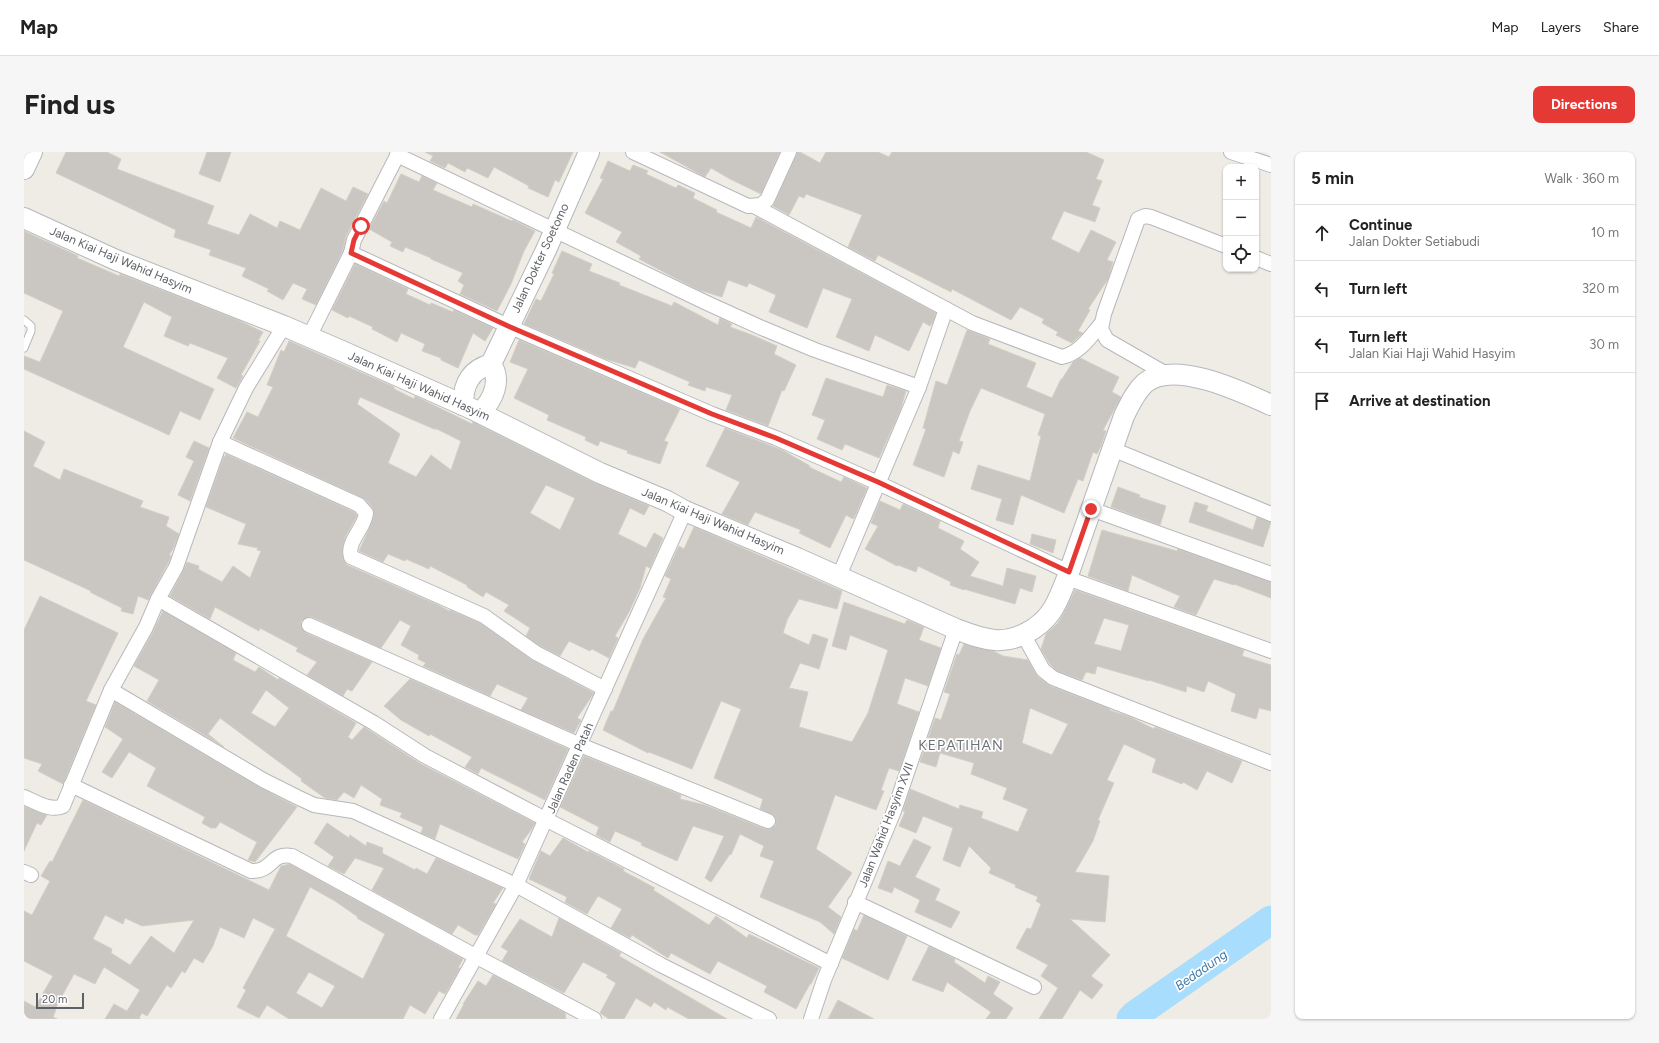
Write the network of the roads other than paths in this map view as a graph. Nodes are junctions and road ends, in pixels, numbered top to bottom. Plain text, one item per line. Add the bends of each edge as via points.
1 (32, 152) edge
2 (590, 152) edge
3 (633, 152) edge
4 (789, 152) edge
5 (1231, 152) edge
6 (398, 153) edge
7 (1271, 165) edge
8 (24, 169) edge
9 (754, 206) junction
10 (24, 218) edge
11 (555, 230) junction
12 (1223, 245) edge
13 (351, 253) junction
14 (1259, 259) edge
15 (1271, 264) edge
16 (946, 309) junction
17 (24, 320) edge
18 (1101, 324) junction
19 (284, 326) junction
20 (508, 326) junction
21 (309, 337) junction
22 (24, 348) edge
23 (490, 364) junction
24 (1168, 375) junction
25 (919, 387) junction
26 (1271, 405) edge
27 (472, 409) junction
28 (220, 442) junction
29 (1112, 449) junction
30 (878, 482) junction
31 (1091, 509) junction
32 (685, 511) junction
33 (1271, 514) edge
34 (1271, 574) edge
35 (1068, 575) junction
36 (839, 576) junction
37 (158, 599) junction
38 (309, 625) dead end
39 (956, 629) junction
40 (1023, 634) junction
41 (1271, 651) edge
42 (605, 689) junction
43 (111, 690) junction
44 (580, 745) junction
45 (1271, 763) edge
46 (71, 785) junction
47 (24, 797) edge
48 (547, 820) junction
49 (768, 821) dead end
50 (516, 885) junction
51 (855, 902) junction
52 (477, 957) junction
53 (831, 964) junction
54 (1034, 987) dead end
55 (441, 1019) edge
56 (594, 1019) edge
57 (769, 1019) edge
58 (811, 1019) edge

1 - 8 street
2 - 11 street, Jalan Dokter Soetomo
3 - 9 street via 748,206
4 - 9 street via 767,200 761,205
5 - 7 street
6 - 11 street
6 - 13 street via 354,240
9 - 16 street
10 - 19 street, Jalan Kiai Haji Wahid Hasyim via 116,260
11 - 20 street, Jalan Dokter Soetomo
11 - 25 street via 756,325 815,350
12 - 18 street via 1151,217 1138,219
13 - 20 street
13 - 21 street
14 - 15 street
16 - 18 street via 972,323 1062,357 1075,352 1086,343
16 - 25 street
17 - 22 lane via 31,326
18 - 24 street via 1102,334 1107,340
19 - 21 street, Jalan Kiai Haji Wahid Hasyim
19 - 28 street via 246,388
20 - 23 street, Jalan Dokter Soetomo via 500,348
20 - 30 street
21 - 27 street, Jalan Kiai Haji Wahid Hasyim
23 - 27 street via 475,371 466,380 464,389
23 - 27 street via 497,380 496,387 487,407
24 - 26 street, Jalan Kiai Haji Wahid Hasyim via 1199,377
24 - 29 street, Jalan Kiai Haji Wahid Hasyim via 1146,382 1133,396
25 - 30 street
27 - 32 street, Jalan Kiai Haji Wahid Hasyim via 600,473
28 - 37 street via 176,567
28 - 42 street via 359,505 366,513 350,548 351,557 484,616 536,653
29 - 31 street, Jalan Kiai Haji Wahid Hasyim
29 - 33 street
30 - 35 street
30 - 36 street
31 - 34 street
31 - 35 street, Jalan Kiai Haji Wahid Hasyim
32 - 36 street, Jalan Kiai Haji Wahid Hasyim
32 - 42 street, Jalan Raden Patah
35 - 40 street, Jalan Kiai Haji Wahid Hasyim via 1050,613 1032,630
35 - 41 street
36 - 39 street, Jalan Kiai Haji Wahid Hasyim
37 - 43 street via 146,628
37 - 48 street via 374,723 425,756
38 - 44 street
39 - 40 street, Jalan Kiai Haji Wahid Hasyim via 976,637 995,640 1008,640
39 - 51 street, Jalan Wahid Hasyim XVII via 894,811
40 - 45 street via 1043,670 1053,678
42 - 44 street, Jalan Raden Patah
43 - 46 street
43 - 50 street via 263,780 297,797 314,805 352,811
44 - 48 street, Jalan Raden Patah
44 - 49 street
46 - 47 street via 63,806 58,808
46 - 52 street via 251,871 266,869 278,857 292,856
48 - 50 street, Jalan Raden Patah
48 - 53 street
50 - 52 street, Jalan Raden Patah
50 - 57 street
51 - 53 street, Jalan Wahid Hasyim XVII
51 - 54 street
52 - 55 street, Jalan Raden Patah
52 - 56 street
53 - 58 street, Jalan Wahid Hasyim XVII

